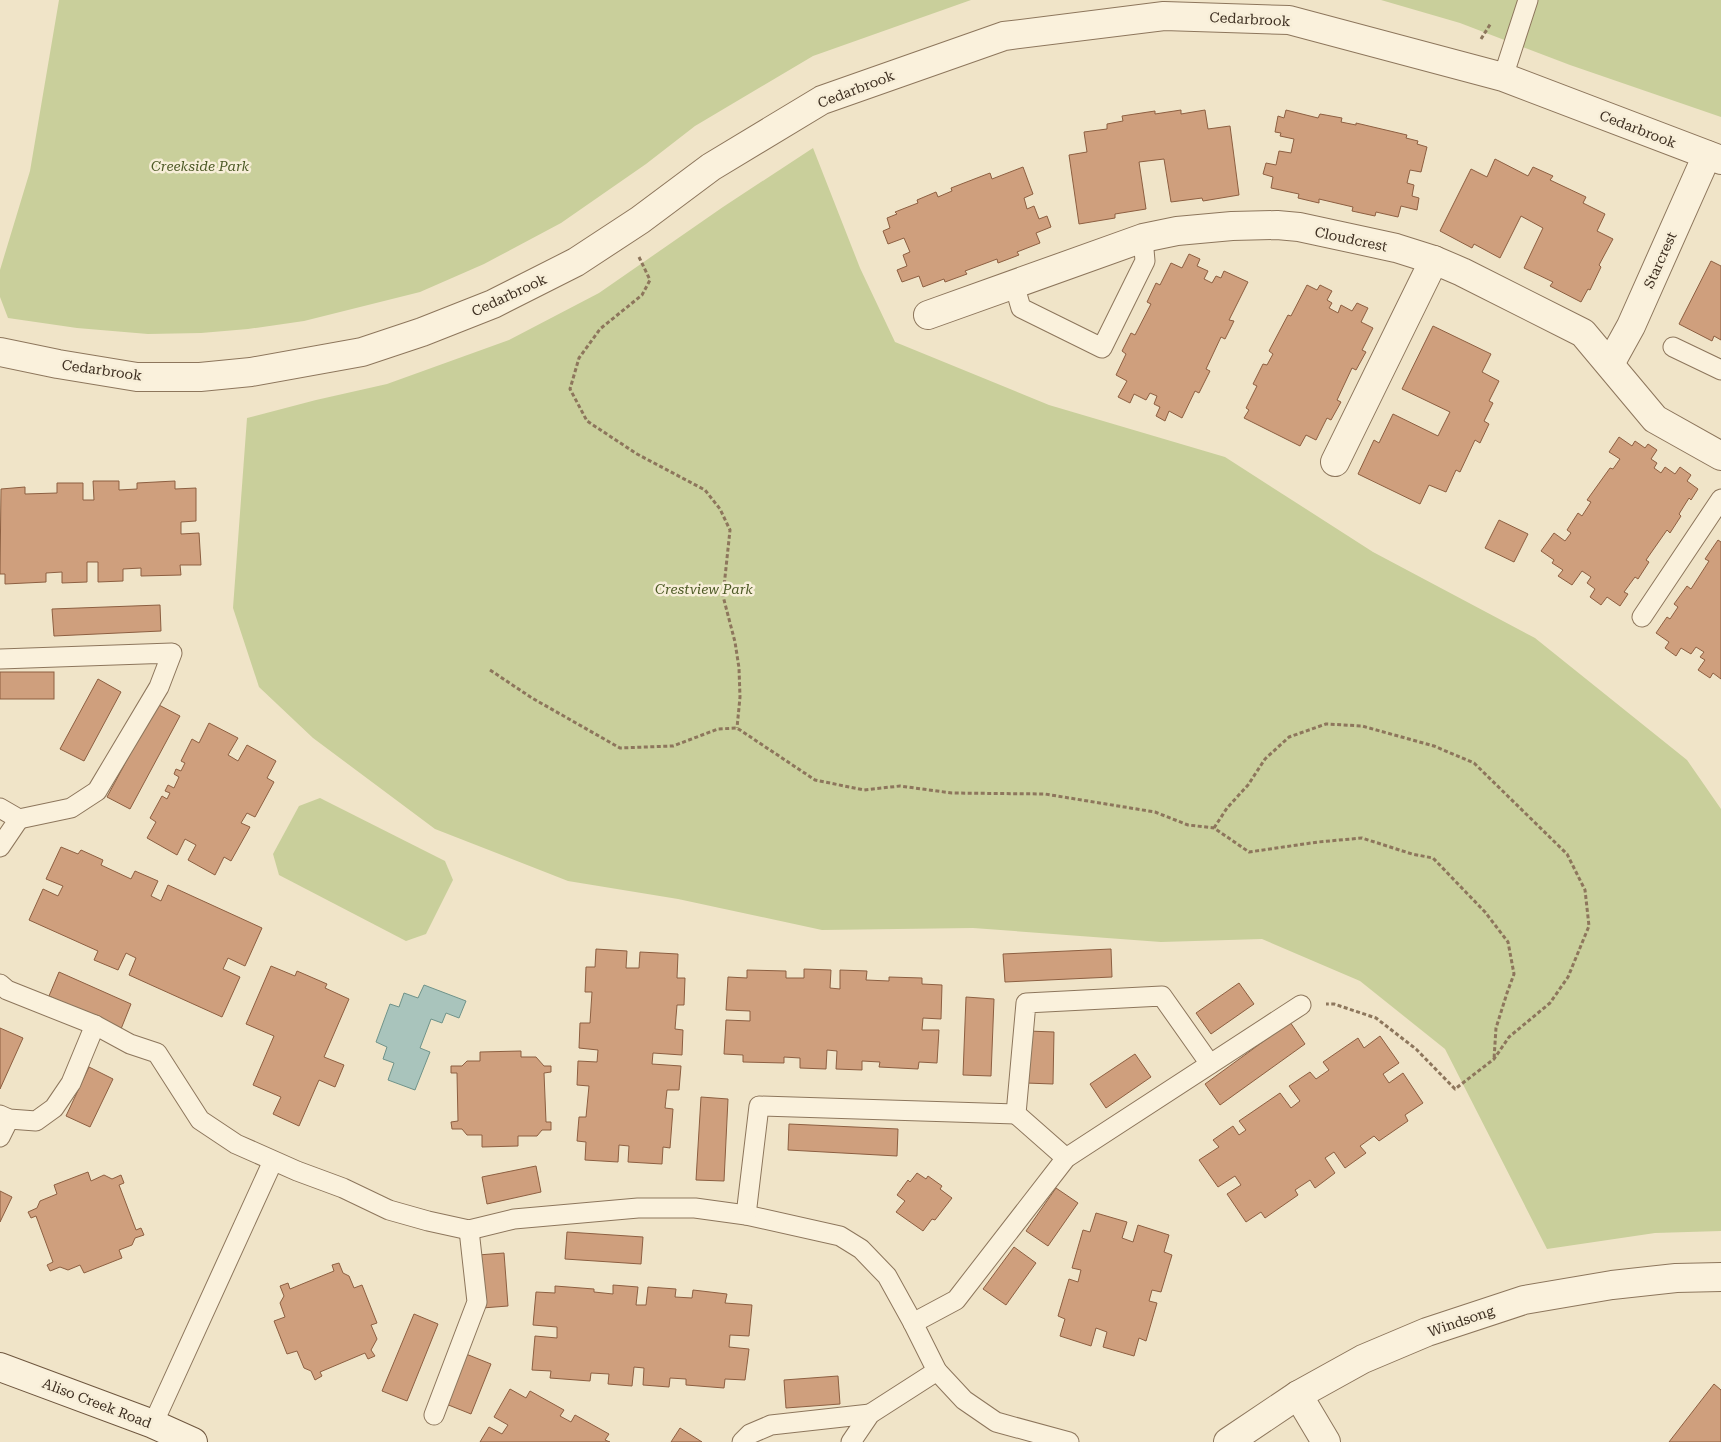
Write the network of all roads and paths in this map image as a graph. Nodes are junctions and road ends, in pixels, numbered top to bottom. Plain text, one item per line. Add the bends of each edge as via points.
1 (1528, 0) edge
2 (1493, 22) dead end
3 (1466, 67) junction
4 (1502, 77) junction
5 (1714, 158) edge
6 (622, 231) junction
7 (1143, 238) junction
8 (1434, 260) junction
9 (1014, 284) junction
10 (928, 315) dead end
11 (1673, 346) dead end
12 (0, 352) edge
13 (1610, 364) junction
14 (1721, 370) edge
15 (1721, 456) edge
16 (1335, 462) dead end
17 (1721, 499) edge
18 (1642, 617) dead end
19 (0, 658) edge
20 (490, 670) dead end
21 (737, 728) junction
22 (0, 808) edge
23 (19, 819) junction
24 (1214, 828) junction
25 (0, 847) edge
26 (2, 993) edge
27 (1301, 1005) joint
28 (95, 1025) junction
29 (1494, 1059) junction
30 (1210, 1064) junction
31 (1016, 1114) junction
32 (4, 1117) edge
33 (0, 1137) edge
34 (1066, 1158) junction
35 (272, 1161) junction
36 (746, 1215) junction
37 (469, 1230) junction
38 (1721, 1277) edge
39 (913, 1323) junction
40 (0, 1366) edge
41 (937, 1372) junction
42 (1298, 1395) junction
43 (434, 1414) dead end
44 (870, 1414) junction
45 (153, 1424) junction
46 (1242, 1438) edge
47 (193, 1442) edge
48 (742, 1442) edge
49 (851, 1442) edge
50 (1069, 1442) edge
51 (1326, 1442) edge

1 - 4 lane
2 - 3 path via 1484,32
3 - 4 street, Cedarbrook
3 - 6 street, Cedarbrook via 1289,20 1164,16 1004,36 822,100 711,167
4 - 5 street, Cedarbrook
5 - 13 street, Starcrest
6 - 12 street, Cedarbrook via 576,262 493,304 362,352 308,363 200,377 136,376
6 - 21 path via 650,280 642,295 600,329 579,358 570,389 587,421 637,454 705,490 720,509 730,530 723,596 740,668
7 - 8 street, Cloudcrest via 1177,231 1277,225 1396,248
7 - 9 street, Cloudcrest
7 - 9 lane via 1145,261 1102,348 1022,308
8 - 13 street, Cloudcrest via 1583,333
8 - 16 street
9 - 10 street, Cloudcrest
11 - 14 lane
13 - 15 street, Cloudcrest via 1655,419
17 - 18 lane
19 - 23 lane via 172,653 159,687 97,791 71,808
20 - 21 path via 620,748 673,746 718,729
21 - 24 path via 814,780 864,790 900,786 952,793 1044,794 1155,812 1188,825
22 - 23 lane
23 - 25 lane
24 - 29 path via 1249,852 1362,838 1432,858 1485,912 1508,942 1514,974 1496,1028
24 - 29 path via 1265,759 1289,737 1326,724 1362,726 1434,746 1474,763 1567,854 1585,890 1589,926 1568,977 1550,1003 1510,1037
26 - 28 lane
27 - 29 path via 1334,1004 1376,1018 1416,1049 1455,1090
27 - 30 lane
28 - 32 lane via 70,1083 54,1108 36,1121
28 - 35 lane via 130,1044 157,1053 200,1120 236,1144
30 - 31 lane via 1162,996 1026,1003
30 - 34 lane
31 - 34 lane
31 - 36 lane via 759,1106
32 - 33 lane
34 - 39 lane via 956,1300
35 - 37 lane via 343,1188 389,1210
35 - 45 lane
36 - 37 lane via 695,1208 638,1208 514,1219
36 - 39 lane via 840,1236 862,1249 887,1276
37 - 43 lane via 477,1302
38 - 42 street, Windsong via 1612,1285 1524,1300 1427,1332 1363,1359
39 - 41 lane
40 - 45 street, Aliso Creek Road
41 - 44 lane
41 - 50 lane via 964,1400 996,1422
42 - 46 street, Windsong
42 - 51 street
44 - 48 lane via 771,1425 750,1434
44 - 49 lane
45 - 47 street, Aliso Creek Road

